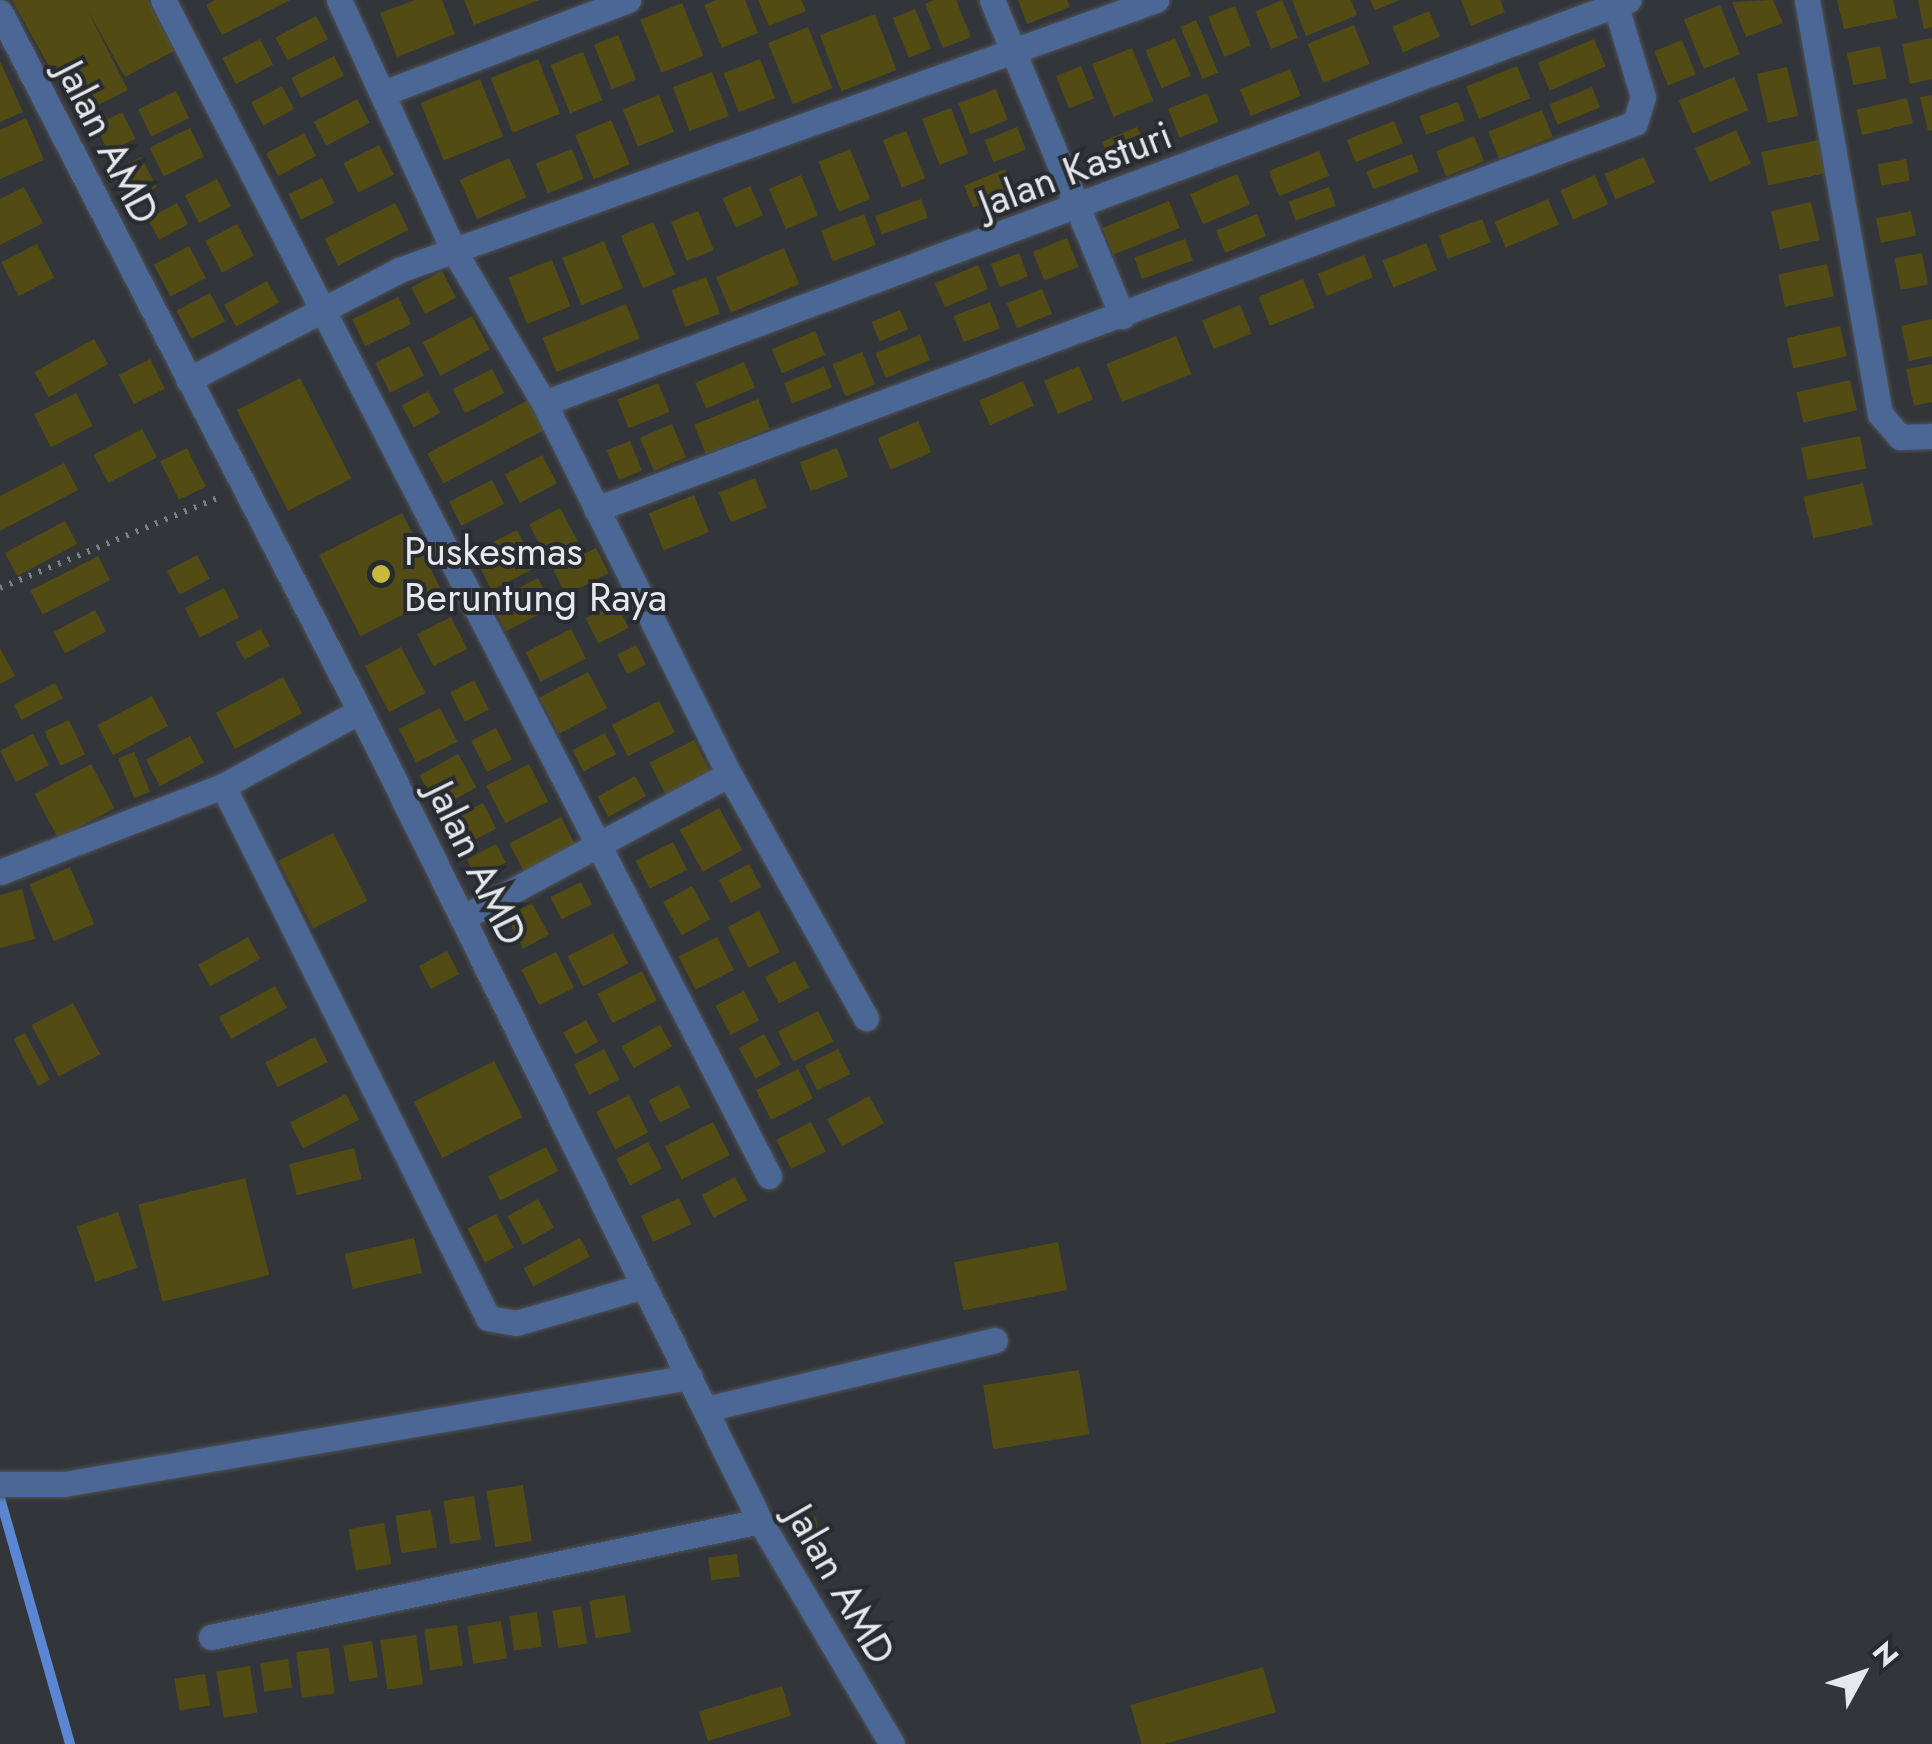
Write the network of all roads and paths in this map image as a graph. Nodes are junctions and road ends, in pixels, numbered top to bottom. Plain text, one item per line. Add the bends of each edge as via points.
1 (163, 0) edge
2 (338, 0) edge
3 (628, 0) edge
4 (992, 0) edge
5 (1156, 0) edge
6 (1807, 0) edge
7 (1620, 2) edge
8 (576, 8) edge
9 (0, 12) edge
10 (1013, 53) junction
11 (386, 92) junction
12 (1076, 210) junction
13 (452, 249) junction
14 (318, 308) junction
15 (1122, 316) junction
16 (188, 380) junction
17 (544, 403) junction
18 (1932, 436) edge
19 (243, 486) junction
20 (596, 509) junction
21 (0, 588) edge
22 (360, 711) junction
23 (729, 774) junction
24 (223, 786) junction
25 (601, 846) junction
26 (0, 872) edge
27 (462, 918) junction
28 (866, 1018) dead end
29 (769, 1176) dead end
30 (644, 1286) junction
31 (995, 1340) dead end
32 (690, 1378) junction
33 (706, 1409) junction
34 (0, 1484) edge
35 (760, 1521) junction
36 (211, 1638) dead end
37 (892, 1744) edge

1 - 14 street
2 - 11 street
3 - 8 street
4 - 10 street
5 - 10 street
6 - 18 street via 1880,414 1900,437
7 - 12 street, Jalan Kasturi
7 - 15 street via 1643,97 1634,123
8 - 11 street
9 - 16 street, Jalan AMD
10 - 12 street
10 - 13 street
11 - 13 street
12 - 15 street
12 - 17 street, Jalan Kasturi
13 - 14 street
13 - 17 street
14 - 16 street
14 - 25 street
15 - 20 street
16 - 19 street, Jalan AMD
17 - 20 street
19 - 21 path
19 - 22 street, Jalan AMD
20 - 23 street
22 - 24 street
22 - 27 street, Jalan AMD
23 - 25 street
23 - 28 street
24 - 26 street
24 - 30 street via 488,1318 516,1323
25 - 27 street
25 - 29 street
27 - 30 street, Jalan AMD
30 - 32 street, Jalan AMD
31 - 33 street
32 - 33 street, Jalan AMD
32 - 34 street via 64,1484
33 - 35 street, Jalan AMD
35 - 36 street
35 - 37 street, Jalan AMD

